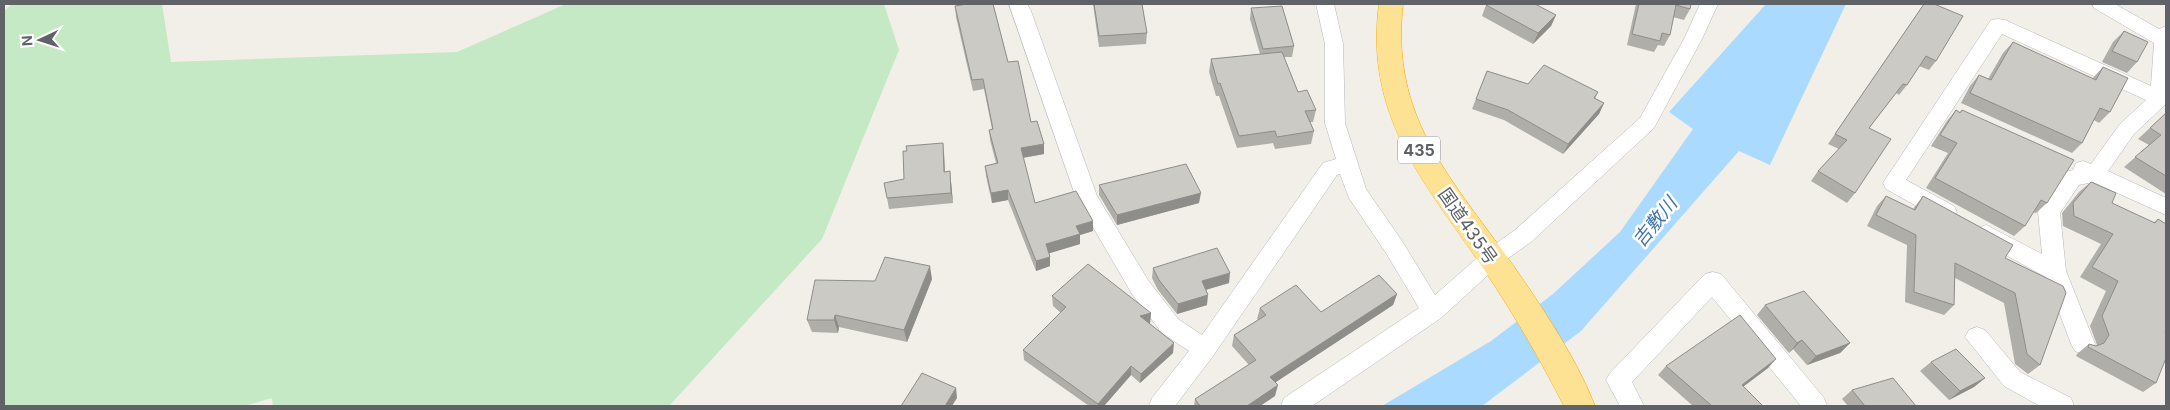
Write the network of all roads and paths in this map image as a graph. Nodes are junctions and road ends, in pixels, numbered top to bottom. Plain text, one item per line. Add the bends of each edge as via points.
1 (1018, 4) edge
2 (1325, 4) edge
3 (1391, 4) edge
4 (1709, 4) edge
5 (2101, 4) edge
6 (2165, 36) edge
7 (2160, 98) junction
8 (2069, 162) edge
9 (1348, 164) junction
10 (2095, 174) junction
11 (2166, 207) edge
12 (1497, 267) junction
13 (2055, 271) junction
14 (1433, 311) junction
15 (1977, 337) dead end
16 (2083, 344) dead end
17 (1205, 349) junction
18 (1161, 406) edge
19 (1293, 406) edge
20 (1580, 406) edge
21 (1632, 406) edge
22 (1815, 406) edge
23 (2062, 406) edge

1 - 17 street via 1086,198 1140,287 1170,326
2 - 9 street via 1334,44 1335,123
3 - 12 highway, 国道435号 / 435 via 1387,22 1388,61 1405,121 1441,188
4 - 12 street via 1647,123 1523,236
5 - 6 street
6 - 7 street
7 - 10 street via 2127,129
7 - 13 street via 1998,25 1953,110 1893,183
8 - 10 street
9 - 14 street via 1356,192
9 - 17 street via 1330,169
10 - 11 street
10 - 13 street via 2072,178 2049,212
12 - 14 street
12 - 20 highway, 国道435号 / 435 via 1547,342
13 - 16 street
14 - 19 street
15 - 23 street via 2012,379
17 - 18 street
21 - 22 street via 1618,380 1713,281

